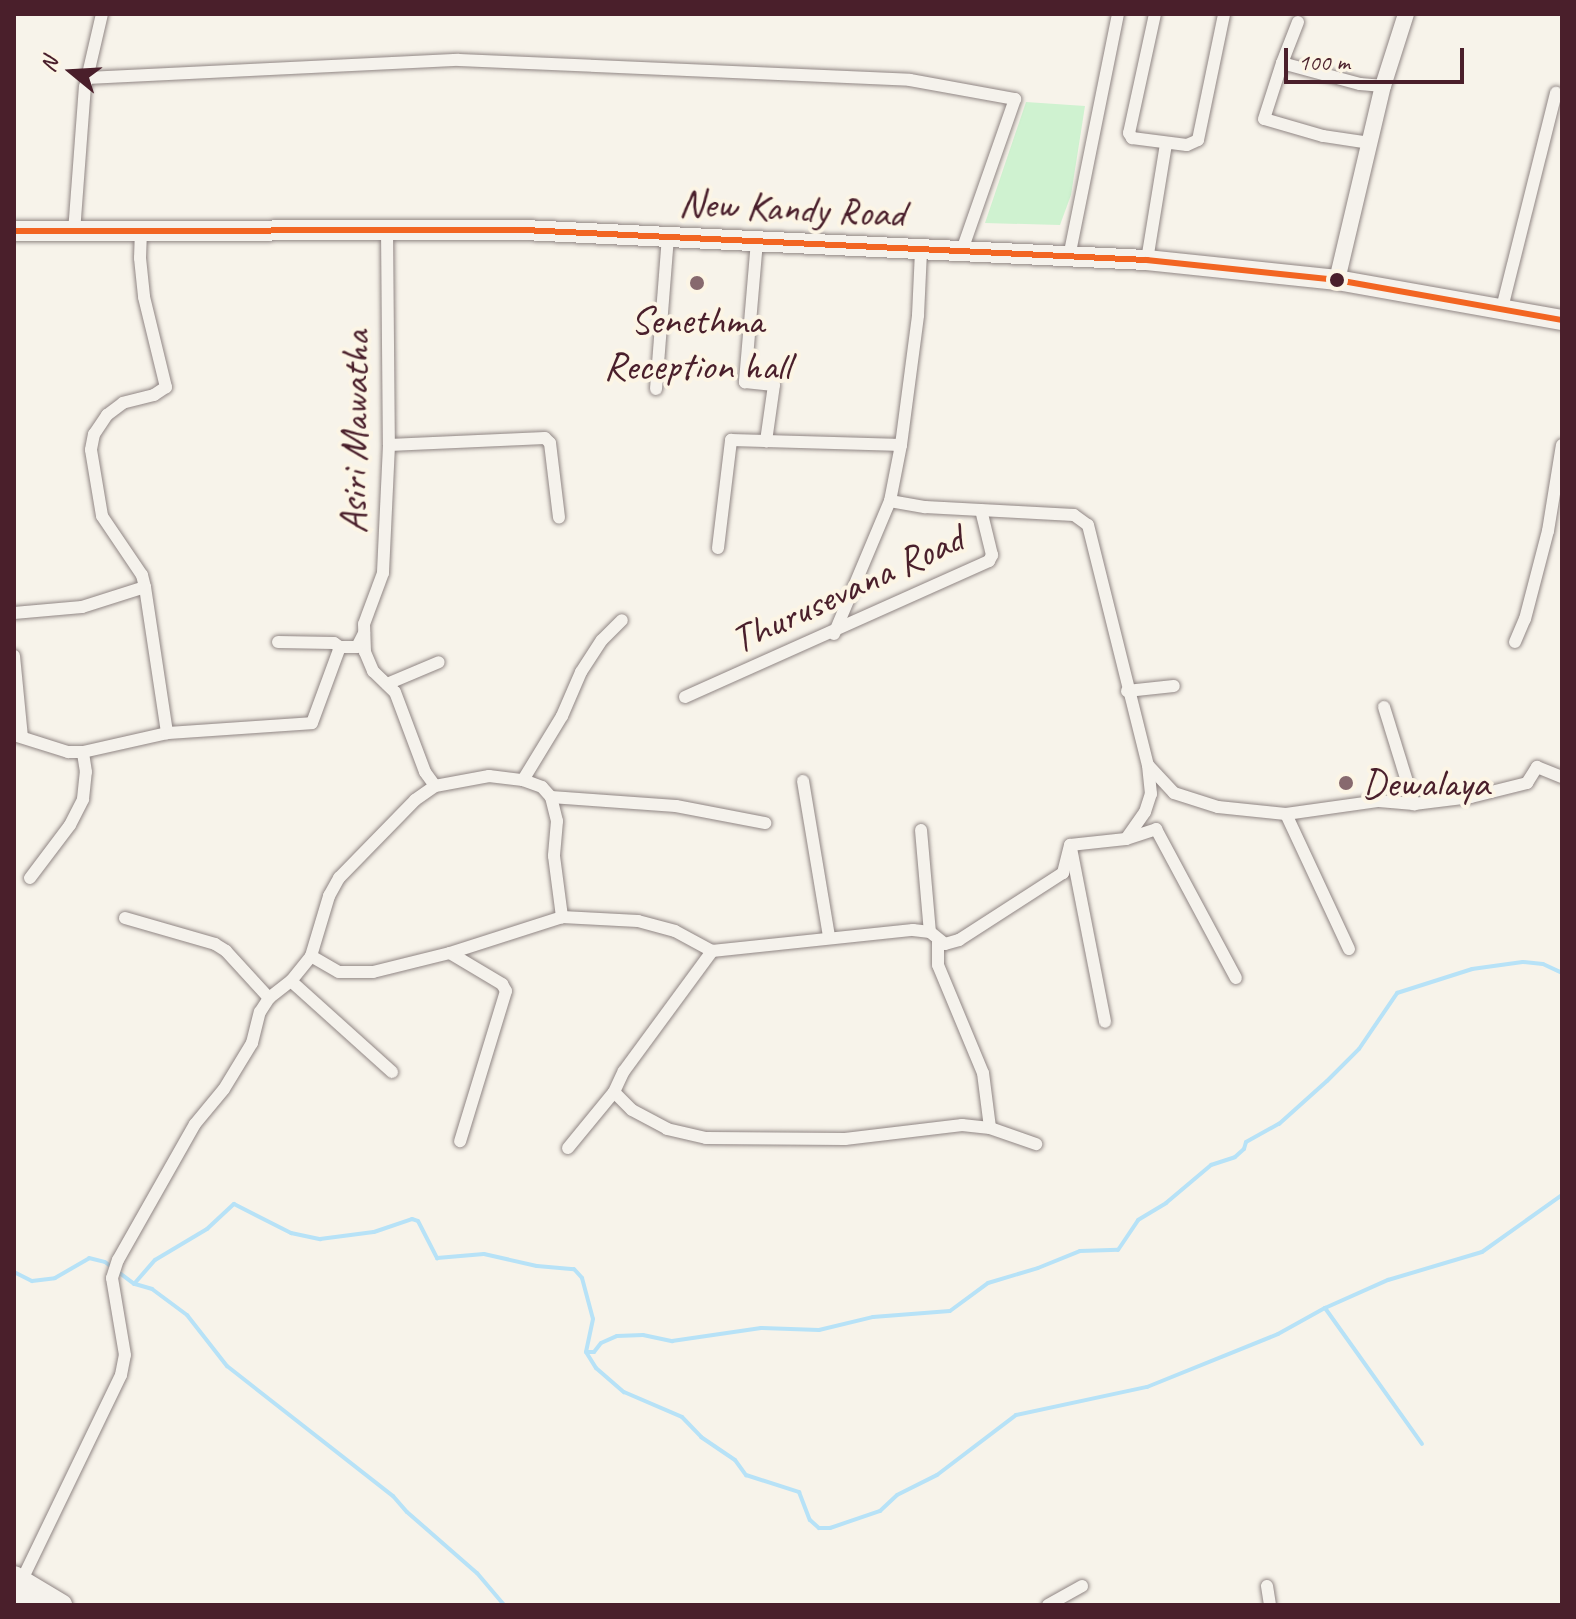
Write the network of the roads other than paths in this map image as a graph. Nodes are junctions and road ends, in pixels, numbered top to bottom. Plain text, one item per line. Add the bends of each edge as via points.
1 (102, 14) edge
2 (1118, 14) edge
3 (1155, 14) edge
4 (1224, 14) edge
5 (1406, 14) edge
6 (1298, 22) dead end
7 (1282, 63) junction
8 (87, 78) junction
9 (1383, 86) junction
10 (1556, 93) dead end
11 (1370, 143) junction
12 (1166, 144) junction
13 (387, 229) junction
14 (141, 230) junction
15 (14, 231) edge
16 (74, 232) junction
17 (668, 236) junction
18 (757, 241) junction
19 (921, 251) junction
20 (961, 253) junction
21 (1069, 257) junction
22 (1147, 260) junction
23 (1337, 280) junction
24 (1502, 308) junction
25 (1562, 320) edge
26 (656, 389) dead end
27 (766, 441) junction
28 (389, 445) junction
29 (901, 445) junction
30 (1562, 445) edge
31 (890, 501) junction
32 (981, 510) junction
33 (559, 517) dead end
34 (718, 548) dead end
35 (145, 587) junction
36 (14, 613) edge
37 (622, 620) dead end
38 (364, 633) junction
39 (834, 634) junction
40 (278, 642) dead end
41 (1515, 642) dead end
42 (340, 647) junction
43 (14, 656) edge
44 (439, 662) dead end
45 (387, 684) junction
46 (1174, 686) dead end
47 (1127, 691) junction
48 (685, 697) dead end
49 (1384, 707) dead end
50 (167, 733) junction
51 (18, 736) edge
52 (83, 752) junction
53 (1148, 765) junction
54 (1562, 777) edge
55 (523, 780) junction
56 (803, 781) dead end
57 (435, 786) junction
58 (551, 797) junction
59 (1414, 804) junction
60 (1286, 814) junction
61 (765, 823) dead end
62 (921, 830) dead end
63 (1126, 839) junction
64 (1070, 845) junction
65 (30, 878) dead end
66 (562, 917) junction
67 (125, 918) dead end
68 (829, 937) junction
69 (934, 937) junction
70 (1349, 949) dead end
71 (712, 951) junction
72 (450, 953) junction
73 (311, 956) junction
74 (1236, 978) dead end
75 (291, 981) junction
76 (269, 998) junction
77 (1105, 1022) dead end
78 (392, 1072) dead end
79 (614, 1092) junction
80 (990, 1128) junction
81 (460, 1141) dead end
82 (1036, 1144) dead end
83 (568, 1148) dead end
84 (1082, 1586) dead end
85 (1267, 1586) dead end
86 (16, 1588) edge
87 (28, 1605) edge
88 (61, 1605) edge
89 (1048, 1605) edge
90 (1270, 1605) edge

1 - 8 street
2 - 21 street
3 - 12 street via 1129,133
4 - 12 street via 1198,140
5 - 9 street
6 - 7 street
7 - 9 street
7 - 11 street via 1264,119
8 - 16 street
8 - 20 street via 459,60 910,80 1015,99
9 - 11 street
10 - 24 street
11 - 23 street
12 - 22 street
13 - 14 main road, New Kandy Road
13 - 17 main road, New Kandy Road
13 - 28 street, Asiri Mawatha
14 - 16 main road, New Kandy Road
14 - 35 street via 144,297 166,387 107,415 91,450 102,516
15 - 16 main road, New Kandy Road
17 - 18 main road, New Kandy Road
17 - 26 street
18 - 19 main road, New Kandy Road
18 - 27 street via 745,382 774,385
19 - 20 main road, New Kandy Road
19 - 29 street
20 - 21 main road, New Kandy Road
21 - 22 main road, New Kandy Road
22 - 23 main road, New Kandy Road
23 - 24 main road, New Kandy Road
24 - 25 main road, New Kandy Road
27 - 29 street
27 - 34 street via 731,440
28 - 33 street via 545,438 550,443
28 - 38 street, Asiri Mawatha via 383,573
29 - 31 street
30 - 41 street via 1548,531
31 - 32 street
31 - 39 street
32 - 39 street, Thurusevana Road via 989,561
32 - 47 street via 1074,515 1088,525
35 - 36 street via 82,607
35 - 50 street
37 - 55 street via 581,672 562,716
38 - 42 street via 357,647
38 - 45 street via 373,671
39 - 48 street, Thurusevana Road
40 - 42 street
42 - 50 street via 312,723
43 - 51 street
44 - 45 street
45 - 57 street
46 - 47 street
47 - 53 street
49 - 59 street
50 - 52 street
51 - 52 street
52 - 65 street via 83,799
53 - 60 street via 1174,793 1218,807
53 - 63 street via 1151,794
54 - 59 street via 1537,767 1527,783
55 - 57 street via 489,776
55 - 58 street
56 - 68 street
57 - 73 street via 339,878
58 - 61 street via 676,806
58 - 66 street
59 - 60 street via 1379,801
60 - 70 street
62 - 69 street
63 - 64 street
63 - 74 street via 1156,829
64 - 69 street via 1063,873 1052,882 959,940 945,944
64 - 77 street
66 - 71 street via 638,921 675,931
66 - 72 street
67 - 76 street via 215,944
68 - 69 street via 913,930
68 - 71 street
69 - 80 street via 938,965 983,1073
71 - 79 street
72 - 73 street via 373,972 339,972
72 - 81 street via 506,991
73 - 75 street
75 - 76 street
75 - 78 street
76 - 86 street via 252,1043 195,1124 118,1260 112,1278 125,1355 121,1375
79 - 80 street via 632,1110 667,1129 706,1138 845,1139 962,1125
79 - 83 street
80 - 82 street
84 - 89 street
85 - 90 street
86 - 87 highway
86 - 88 highway

